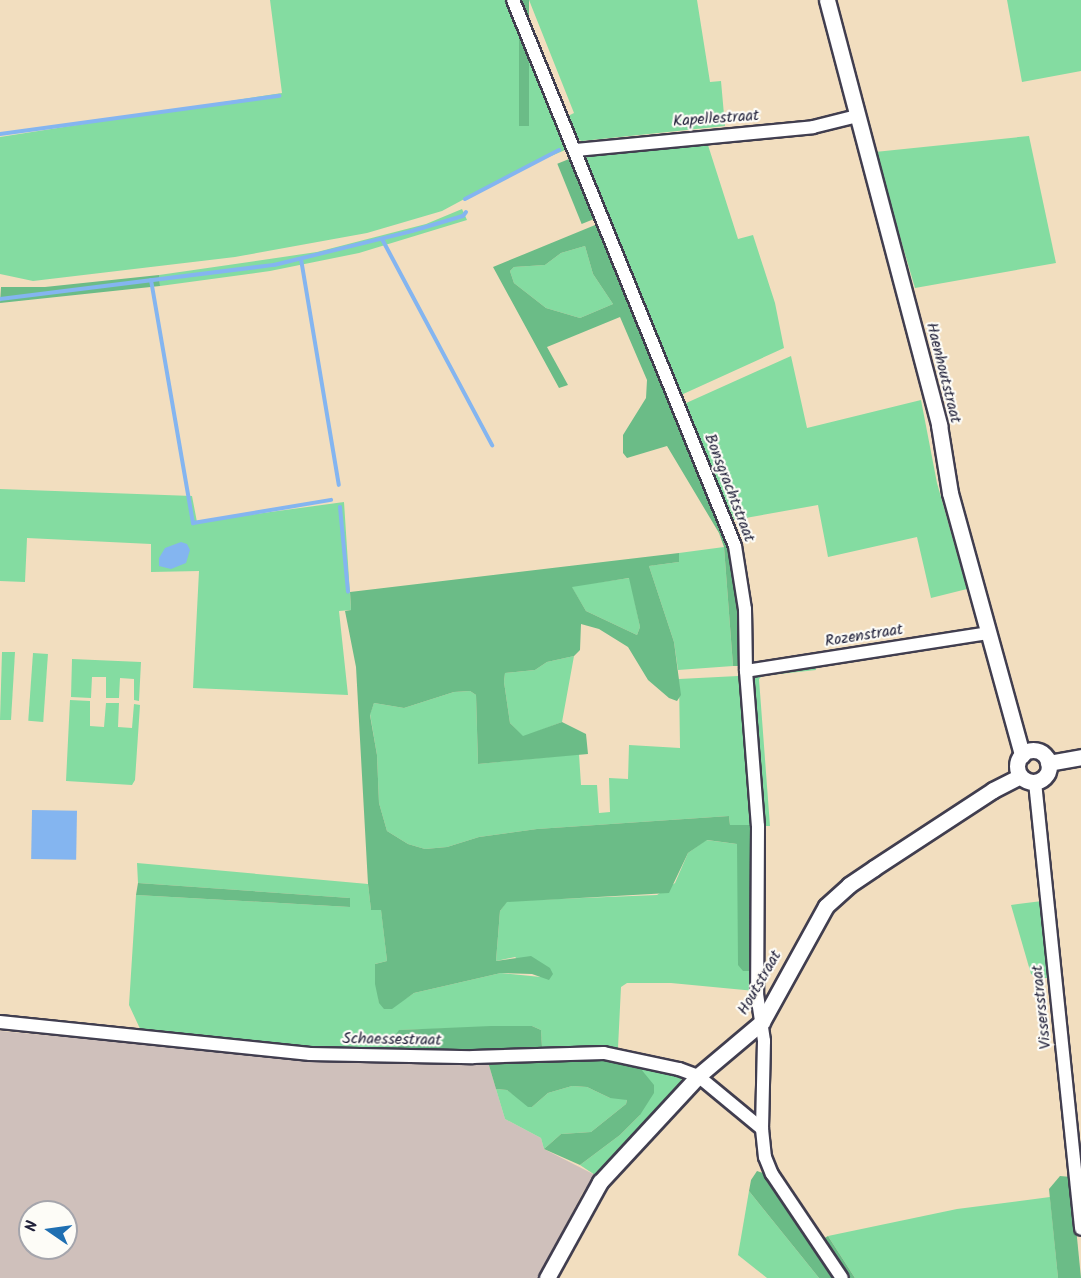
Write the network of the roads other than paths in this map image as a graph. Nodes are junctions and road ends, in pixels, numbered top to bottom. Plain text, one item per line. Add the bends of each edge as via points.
1 (513, 0) edge
2 (827, 0) edge
3 (857, 116) junction
4 (576, 150) junction
5 (988, 633) junction
6 (746, 670) junction
7 (1022, 755) junction
8 (1081, 757) edge
9 (1048, 763) junction
10 (1020, 776) junction
11 (1035, 782) junction
12 (0, 1022) edge
13 (762, 1022) junction
14 (698, 1076) junction
15 (762, 1129) junction
16 (1081, 1229) edge
17 (547, 1278) edge
18 (842, 1278) edge

1 - 4 street, Bonsgrachtstraat
2 - 3 street, Haenhoutstraat
3 - 4 street, Kapellestraat via 813,127
3 - 5 street, Haenhoutstraat via 939,425 947,482
4 - 6 street, Bonsgrachtstraat via 735,546 745,609
5 - 6 street, Rozenstraat
5 - 7 street, Haenhoutstraat
6 - 13 street, Bonsgrachtstraat via 758,826 757,994
7 - 9 street via 1037,751
7 - 10 street via 1017,765
8 - 9 street
9 - 11 street via 1046,776
10 - 11 street
10 - 13 street, Houtstraat via 838,893 814,924
11 - 16 street, Vissersstraat
12 - 14 street, Schaessestraat via 320,1054 472,1057 604,1053
13 - 14 street, Houtstraat
13 - 15 street
14 - 15 street, Schaessestraat
14 - 17 street, Houtstraat via 600,1182
15 - 18 street via 765,1157 772,1174

